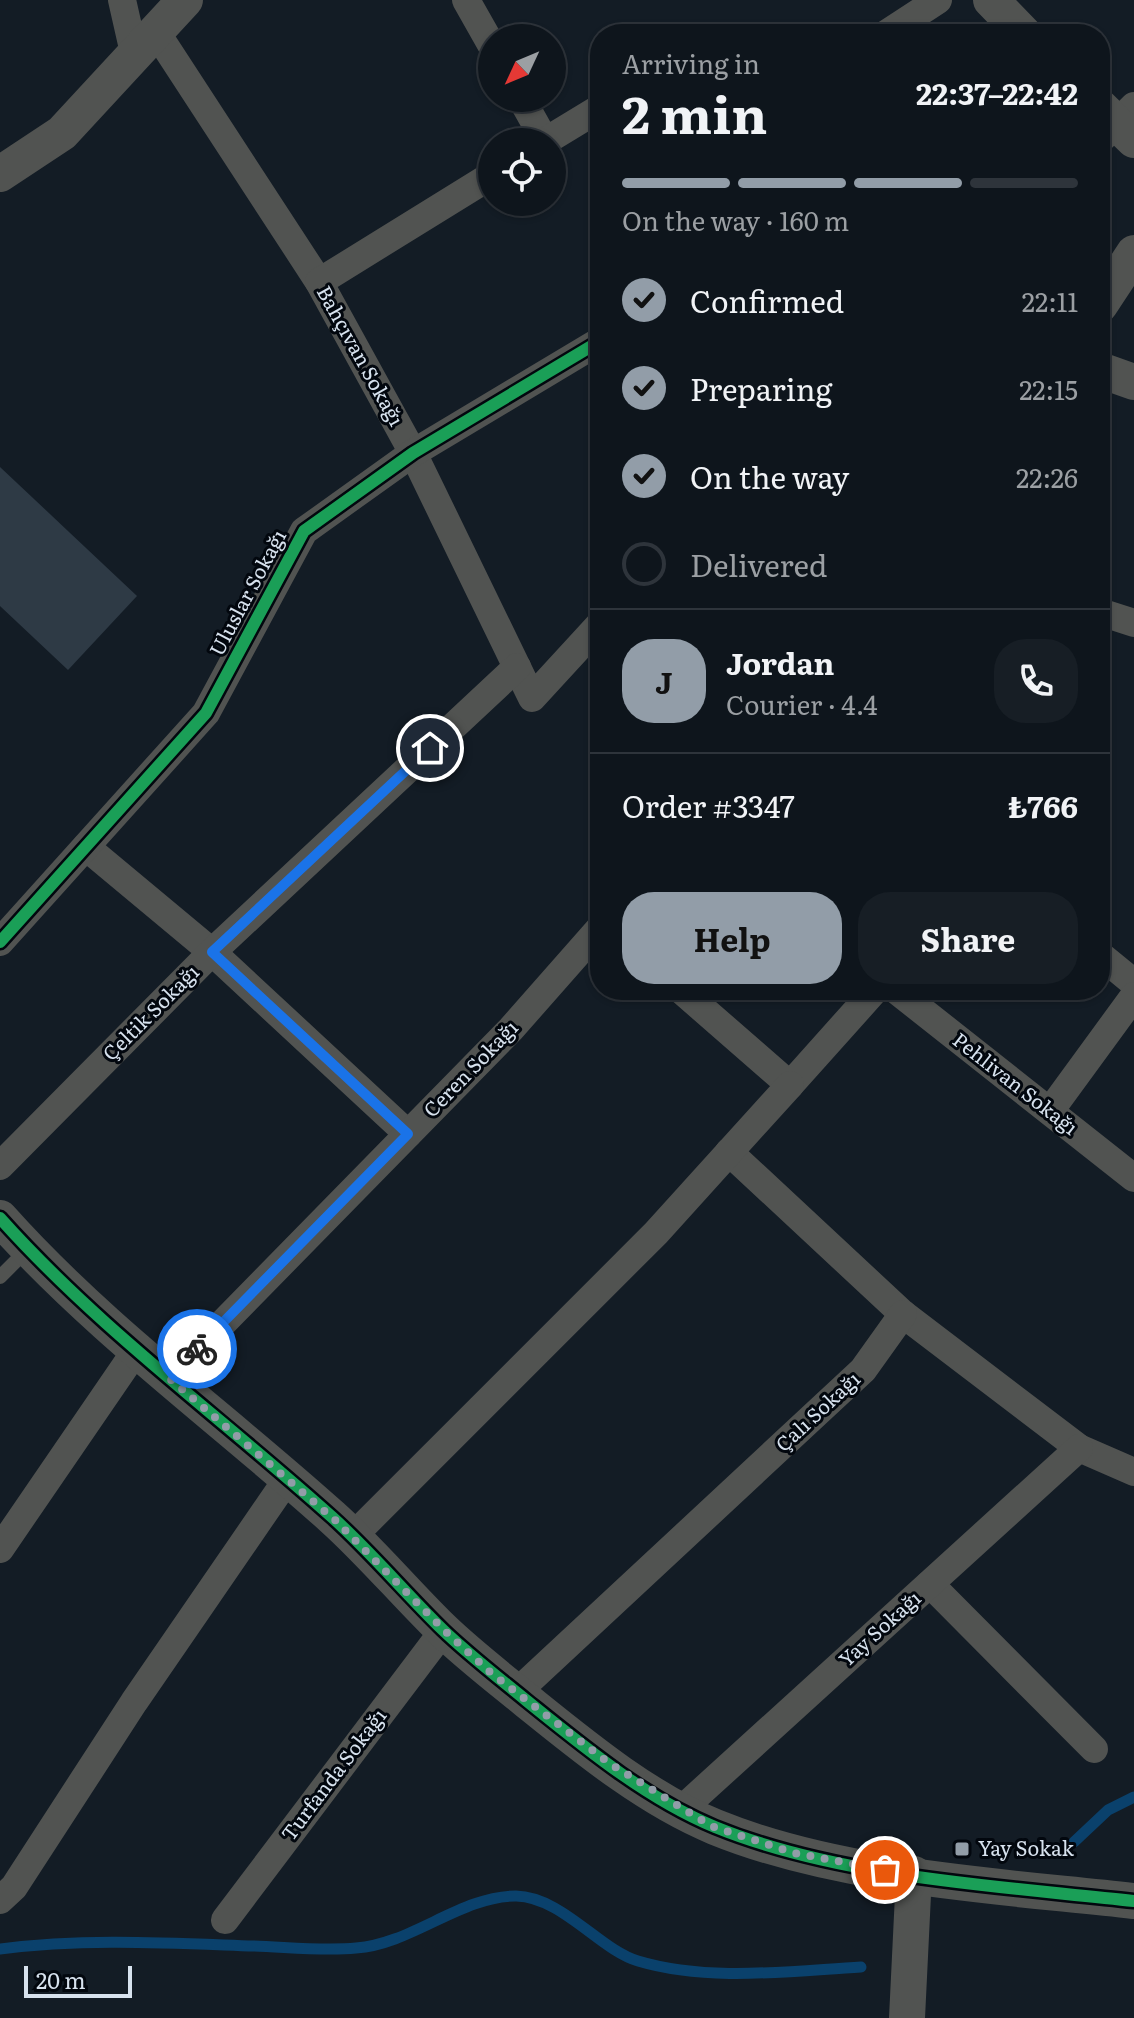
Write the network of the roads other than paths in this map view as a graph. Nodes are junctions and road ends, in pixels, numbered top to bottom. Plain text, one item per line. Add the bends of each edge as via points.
1 (122, 0) edge
2 (185, 0) edge
3 (466, 0) edge
4 (938, 0) edge
5 (991, 0) edge
6 (480, 24) edge
7 (901, 24) edge
8 (1014, 24) edge
9 (145, 43) junction
10 (590, 114) edge
11 (566, 129) edge
12 (0, 174) edge
13 (478, 184) edge
14 (1134, 253) edge
15 (319, 282) junction
16 (1110, 290) edge
17 (590, 347) edge
18 (1110, 374) edge
19 (1134, 382) edge
20 (413, 453) junction
21 (1110, 615) edge
22 (1134, 623) edge
23 (590, 635) edge
24 (517, 667) junction
25 (86, 847) junction
26 (590, 939) edge
27 (0, 942) edge
28 (212, 952) junction
29 (1110, 963) edge
30 (1134, 983) edge
31 (1134, 996) edge
32 (692, 1000) edge
33 (866, 1000) edge
34 (909, 1000) edge
35 (790, 1085) junction
36 (1050, 1111) junction
37 (408, 1134) junction
38 (729, 1152) junction
39 (0, 1166) edge
40 (1134, 1178) edge
41 (0, 1218) edge
42 (28, 1249) junction
43 (0, 1277) edge
44 (903, 1314) junction
45 (137, 1349) junction
46 (169, 1378) junction
47 (1079, 1448) junction
48 (1134, 1472) edge
49 (288, 1478) junction
50 (353, 1536) junction
51 (0, 1549) edge
52 (930, 1584) junction
53 (444, 1630) junction
54 (517, 1692) junction
55 (1094, 1749) dead end
56 (681, 1810) junction
57 (914, 1874) junction
58 (0, 1900) edge
59 (1134, 1901) edge
60 (225, 1920) dead end
61 (907, 2018) edge

1 - 9 street
2 - 9 street
3 - 6 street
4 - 7 street
5 - 8 street
9 - 12 street via 62,133
9 - 15 street, Bahçıvan Sokağı
10 - 11 street
13 - 15 street
14 - 16 street
15 - 20 street, Bahçıvan Sokağı
17 - 20 street, Uluslar Sokağı
18 - 19 street
20 - 24 street, Bahçıvan Sokağı
20 - 25 street, Uluslar Sokağı via 304,531 206,713
21 - 22 street
23 - 24 street, Bahçıvan Sokağı via 532,698
24 - 28 street, Çeltik Sokağı
25 - 27 street, Uluslar Sokağı
25 - 28 street
26 - 37 street, Ceren Sokağı
28 - 37 street
28 - 39 street, Çeltik Sokağı
29 - 30 street
31 - 36 street
32 - 35 street
33 - 35 street
34 - 36 street, Pehlivan Sokağı
35 - 38 street
36 - 40 street, Pehlivan Sokağı
37 - 46 street, Ceren Sokağı
38 - 44 street
38 - 50 street via 656,1233
41 - 42 street
42 - 43 lane
42 - 45 street
44 - 47 street
44 - 54 street, Çalı Sokağı via 863,1370
45 - 46 street
45 - 51 street
46 - 49 street
47 - 48 street
47 - 52 street, Yay Sokağı
49 - 50 street
49 - 58 street via 22,1876
50 - 53 street
52 - 55 street
52 - 56 street, Yay Sokağı
53 - 54 street
53 - 60 street, Turfanda Sokağı
54 - 56 street
56 - 57 street via 779,1849
57 - 59 street
57 - 61 street

